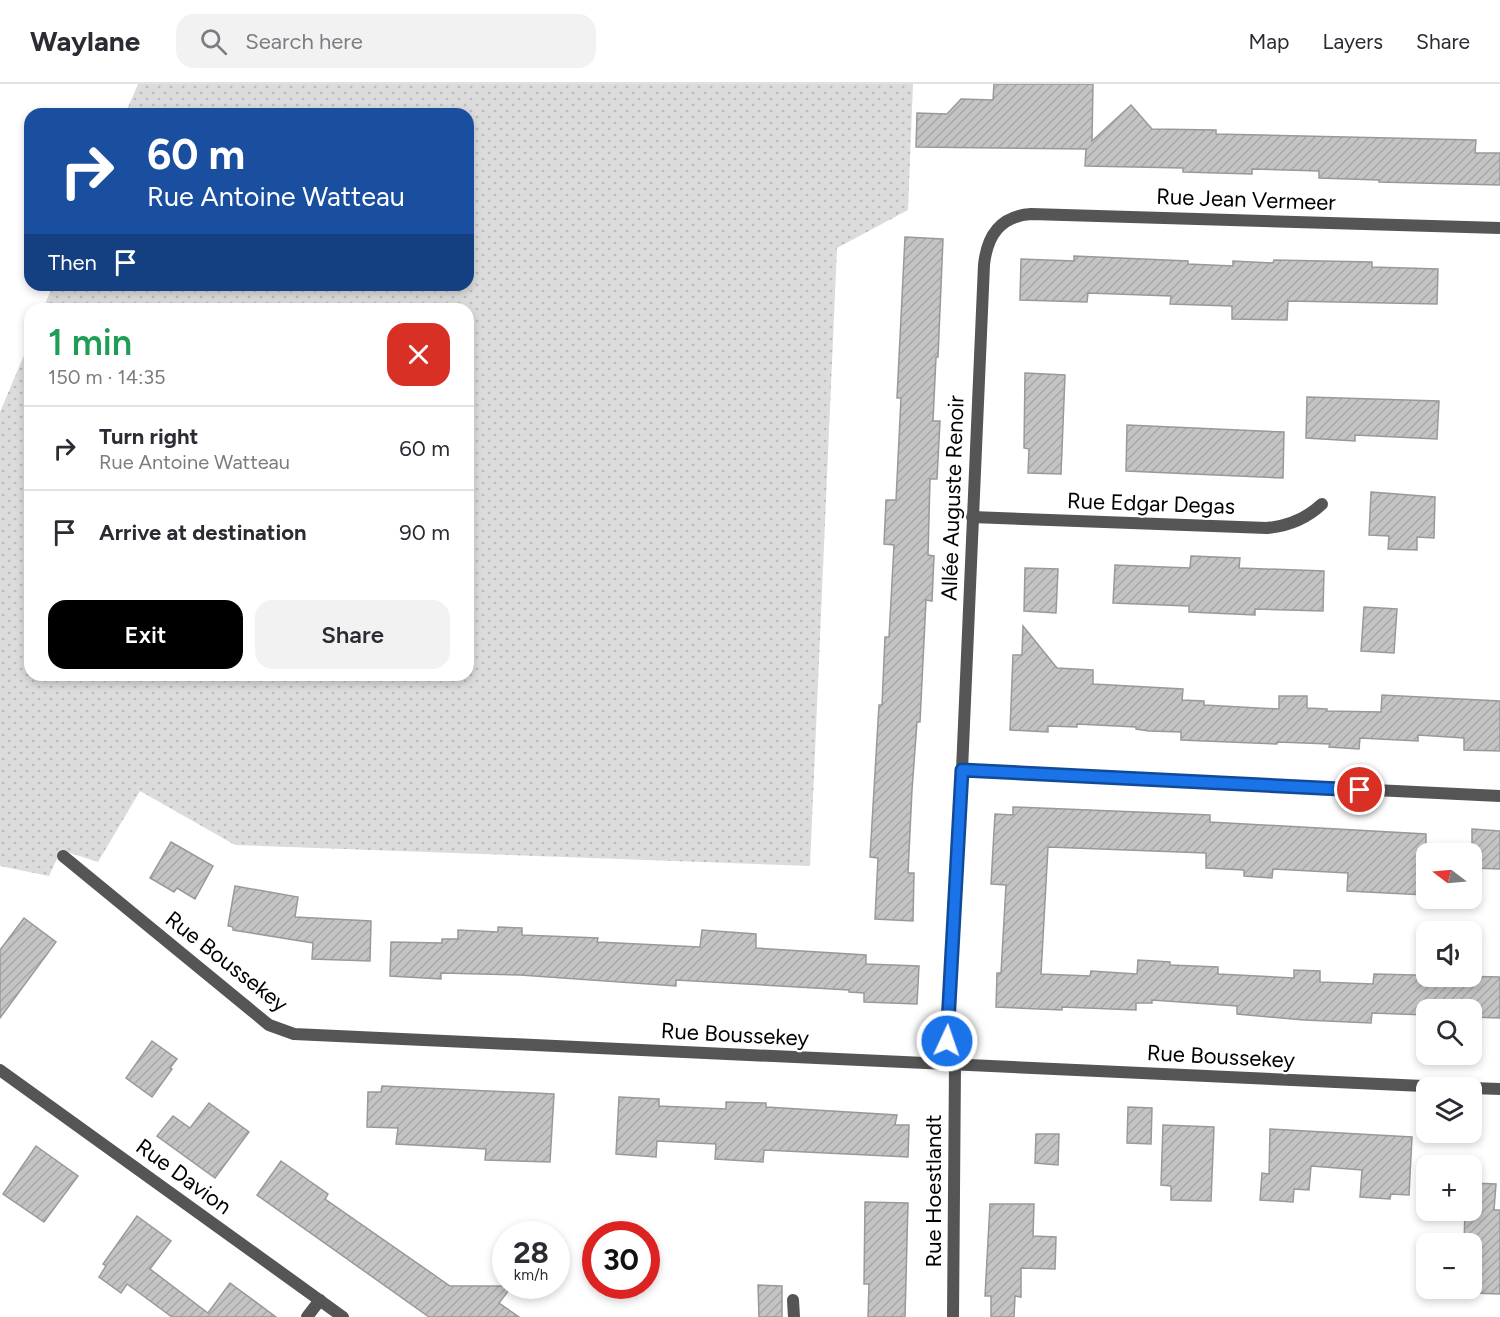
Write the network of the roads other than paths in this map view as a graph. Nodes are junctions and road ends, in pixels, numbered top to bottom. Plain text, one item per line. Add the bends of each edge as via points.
1 (1500, 228) edge
2 (994, 230) joint
3 (1322, 504) dead end
4 (972, 517) junction
5 (962, 770) junction
6 (1500, 796) edge
7 (63, 856) dead end
8 (951, 1064) junction
9 (0, 1070) edge
10 (1416, 1086) edge
11 (1482, 1088) edge
12 (1500, 1089) edge
13 (320, 1300) junction
14 (794, 1300) dead end
15 (307, 1317) edge
16 (343, 1317) edge
17 (794, 1317) edge
18 (953, 1317) edge

1 - 2 street, Rue Jean Vermeer via 1031,214 1011,218
2 - 4 street, Allée Auguste Renoir via 984,265
3 - 4 street, Rue Edgar Degas via 1300,520 1267,528
4 - 5 street, Allée Auguste Renoir
5 - 6 street
5 - 8 street, Allée Auguste Renoir
7 - 8 street, Rue Boussekey via 269,1025 286,1032 327,1037
8 - 10 street, Rue Boussekey
8 - 18 street, Rue Hoestlandt
9 - 13 street, Rue Davion
11 - 12 street, Rue Boussekey
13 - 15 street
13 - 16 street, Rue Davion
14 - 17 street

